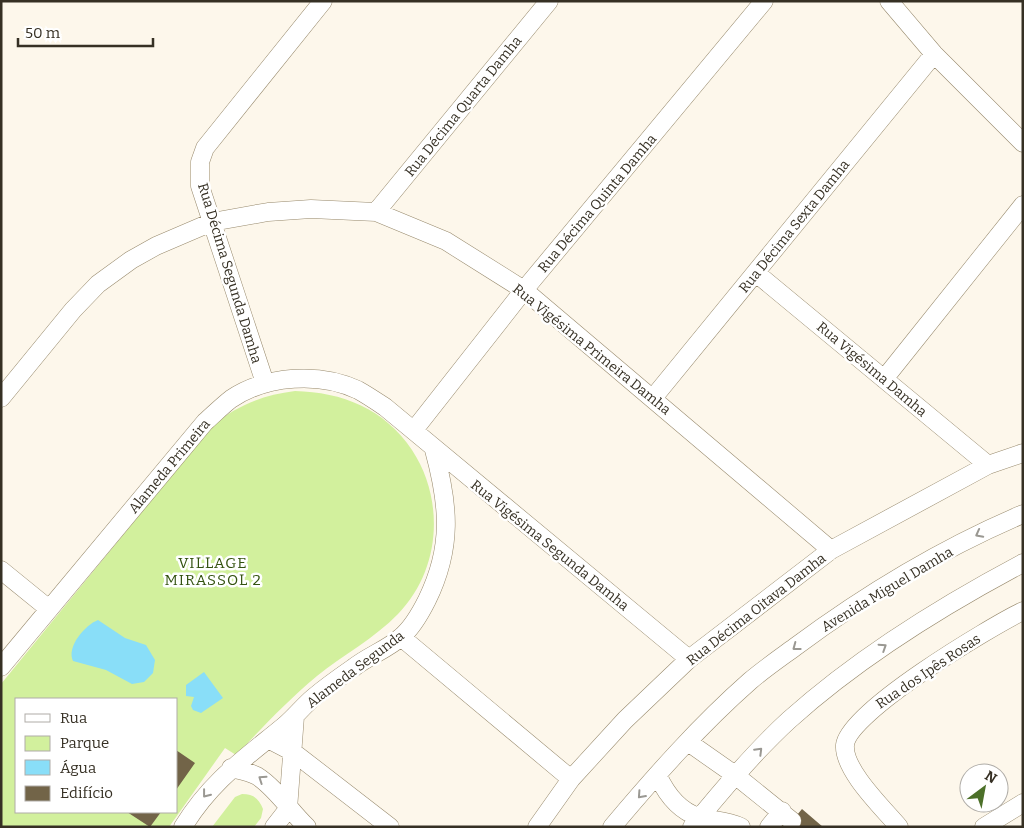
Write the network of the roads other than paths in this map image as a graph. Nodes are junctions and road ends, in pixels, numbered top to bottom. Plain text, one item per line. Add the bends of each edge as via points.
1 (323, 1) edge
2 (549, 1) edge
3 (764, 1) edge
4 (888, 1) edge
5 (934, 54) junction
6 (1023, 143) edge
7 (1023, 205) edge
8 (376, 212) junction
9 (212, 222) junction
10 (756, 273) junction
11 (524, 290) junction
12 (884, 379) junction
13 (265, 384) junction
14 (1, 398) edge
15 (653, 398) junction
16 (414, 430) junction
17 (434, 450) junction
18 (1023, 453) edge
19 (988, 465) junction
20 (1023, 514) edge
21 (831, 550) junction
22 (1023, 563) edge
23 (1, 570) edge
24 (49, 609) junction
25 (1023, 611) edge
26 (401, 637) junction
27 (689, 659) junction
28 (1, 667) edge
29 (295, 716) junction
30 (268, 739) junction
31 (688, 742) junction
32 (293, 752) junction
33 (231, 768) junction
34 (735, 775) junction
35 (658, 776) junction
36 (571, 779) junction
37 (1023, 803) edge
38 (288, 809) junction
39 (696, 822) edge
40 (621, 824) edge
41 (183, 827) edge
42 (274, 827) edge
43 (307, 827) edge
44 (390, 827) edge
45 (537, 827) edge
46 (741, 827) edge
47 (769, 827) edge
48 (899, 827) edge
49 (984, 827) edge

1 - 9 street, Rua Décima Segunda Damha via 205,148 200,162 200,186
2 - 8 street, Rua Décima Quarta Damha
3 - 11 street, Rua Décima Quinta Damha
4 - 5 street
5 - 6 street
5 - 10 street, Rua Décima Sexta Damha
7 - 12 street
8 - 9 street, Rua Vigésima Primeira Damha via 311,208
8 - 11 street, Rua Vigésima Primeira Damha via 446,241
9 - 13 street, Rua Décima Segunda Damha
9 - 14 street, Rua Vigésima Primeira Damha via 131,260 98,284
10 - 12 street, Rua Vigésima Damha
10 - 15 street, Rua Décima Sexta Damha
11 - 15 street, Rua Vigésima Primeira Damha
11 - 16 street, Rua Décima Quinta Damha
12 - 19 street, Rua Vigésima Damha
13 - 16 street, Alameda Primeira via 296,378 328,380 358,390
13 - 24 street, Alameda Primeira via 232,399 205,422
15 - 21 street, Rua Vigésima Primeira Damha
16 - 17 street, Rua Vigésima Segunda Damha
17 - 26 street, Alameda Segunda via 448,516 445,549 436,581 422,611
17 - 27 street, Rua Vigésima Segunda Damha
18 - 19 street, Rua Décima Oitava Damha
19 - 21 street, Rua Décima Oitava Damha
20 -> 31 street, Avenida Miguel Damha via 931,560 840,613 750,681
21 - 27 street, Rua Décima Oitava Damha
34 -> 22 street via 790,720 873,654 964,594
23 - 24 street
24 - 28 street, Alameda Primeira
25 - 48 street, Rua dos Ipês Rosas via 958,649 873,708 853,728 845,744 847,762
26 - 29 street, Alameda Segunda via 355,666
26 - 36 street
27 - 36 street, Rua Décima Oitava Damha via 625,720
29 - 30 street, Alameda Segunda
29 - 32 street, Alameda Segunda
30 - 32 street
30 - 33 street, Alameda Segunda
31 - 34 street
31 - 35 street, Avenida Miguel Damha
32 - 38 street, Alameda Segunda
32 - 44 street
38 -> 33 street via 272,787 255,775
33 -> 41 street, Alameda Segunda via 212,786
34 - 39 street
34 - 47 street via 787,816
35 - 39 street via 672,799
35 -> 40 street, Avenida Miguel Damha
36 - 45 street, Rua Décima Oitava Damha
37 - 49 street
38 - 42 street
38 - 43 street
39 - 46 street via 719,819

